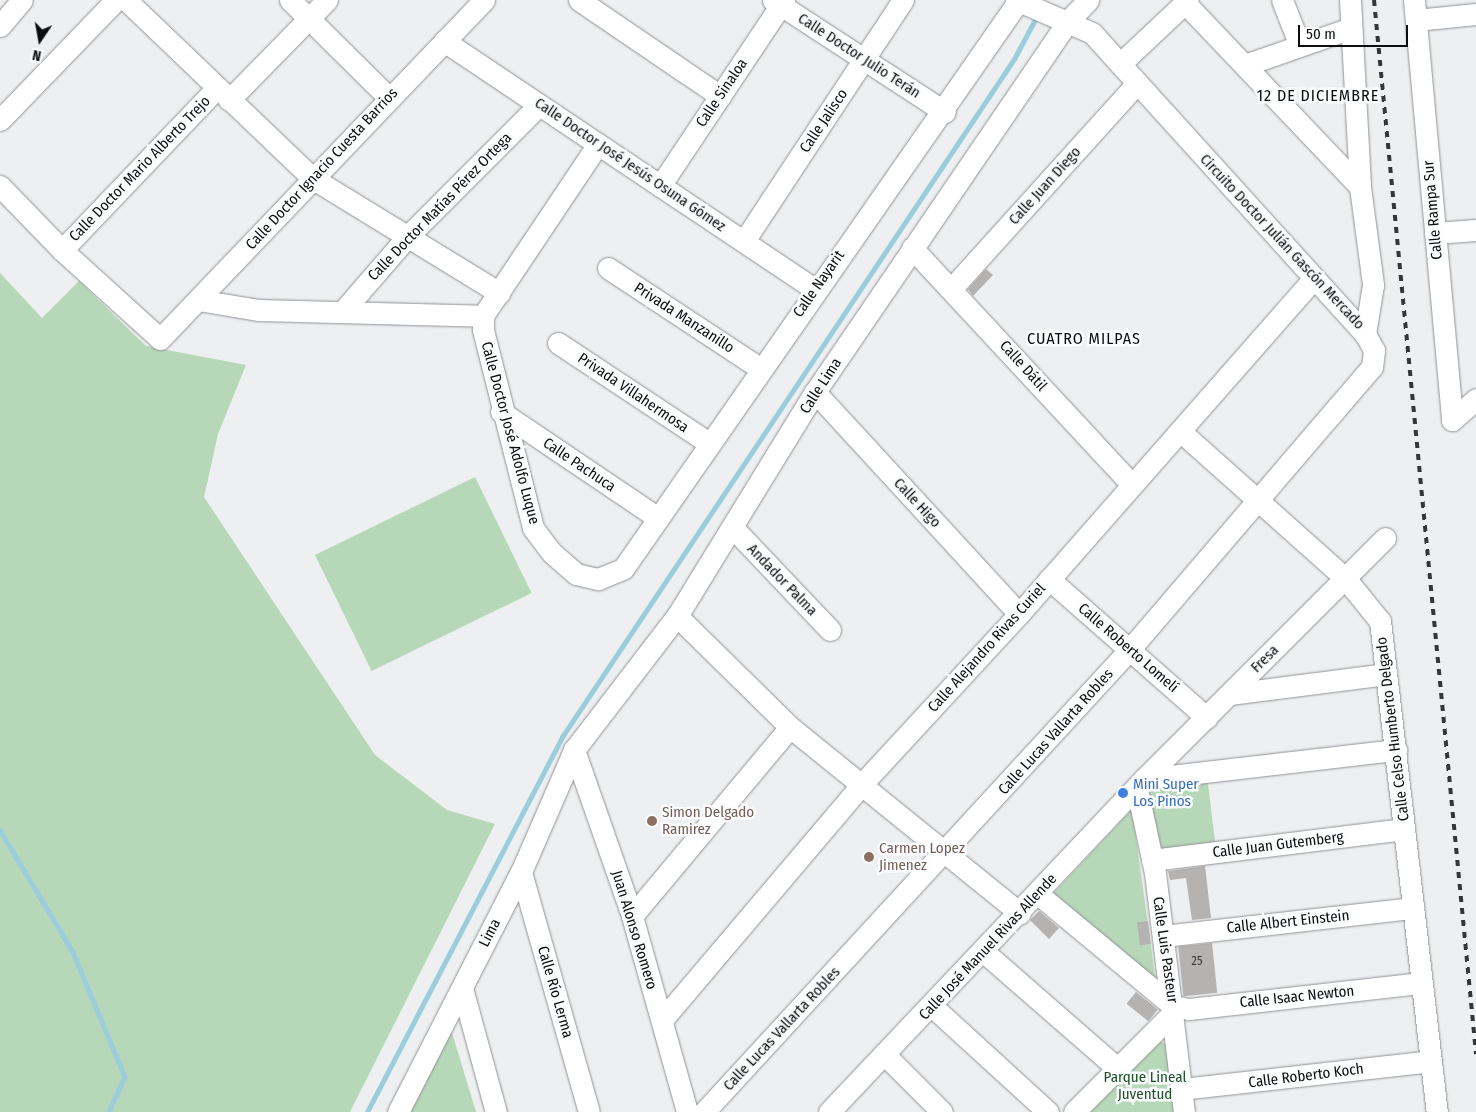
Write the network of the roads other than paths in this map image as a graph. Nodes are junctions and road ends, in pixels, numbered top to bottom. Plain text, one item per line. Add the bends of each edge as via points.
1 (22, 0) edge
2 (116, 0) edge
3 (126, 0) edge
4 (290, 0) edge
5 (327, 0) edge
6 (484, 0) edge
7 (579, 0) edge
8 (903, 0) edge
9 (1282, 0) edge
10 (1350, 0) edge
11 (1020, 1) edge
12 (1187, 1) edge
13 (780, 2) edge
14 (1071, 10) edge
15 (1415, 10) edge
16 (1476, 14) edge
17 (309, 19) junction
18 (0, 26) edge
19 (1351, 28) junction
20 (444, 41) junction
21 (1300, 46) junction
22 (864, 60) junction
23 (1120, 64) junction
24 (1248, 64) junction
25 (1137, 83) junction
26 (223, 94) junction
27 (720, 96) junction
28 (389, 98) junction
29 (539, 105) junction
30 (945, 112) junction
31 (0, 120) edge
32 (598, 144) junction
33 (312, 178) junction
34 (0, 186) edge
35 (660, 186) junction
36 (1360, 187) junction
37 (1476, 230) edge
38 (1435, 233) junction
39 (407, 237) junction
40 (744, 241) junction
41 (912, 248) junction
42 (62, 250) junction
43 (608, 268) dead end
44 (1314, 278) junction
45 (952, 288) junction
46 (815, 289) junction
47 (500, 293) junction
48 (198, 300) junction
49 (343, 311) junction
50 (483, 316) junction
51 (1365, 334) junction
52 (558, 343) dead end
53 (761, 369) junction
54 (815, 392) junction
55 (1476, 399) edge
56 (501, 412) junction
57 (1180, 431) junction
58 (708, 443) junction
59 (1132, 485) junction
60 (1260, 501) junction
61 (658, 518) junction
62 (735, 530) junction
63 (1385, 538) dead end
64 (623, 569) joint
65 (1345, 578) junction
66 (1049, 579) junction
67 (1019, 614) junction
68 (678, 616) junction
69 (830, 630) dead end
70 (1130, 650) junction
71 (1386, 674) junction
72 (1230, 694) junction
73 (1207, 718) junction
74 (790, 727) junction
75 (574, 750) junction
76 (1396, 750) junction
77 (863, 783) junction
78 (1140, 784) junction
79 (1404, 829) junction
80 (949, 851) junction
81 (1152, 860) junction
82 (521, 872) junction
83 (1038, 894) junction
84 (1413, 908) junction
85 (1020, 913) junction
86 (632, 916) junction
87 (1163, 936) junction
88 (984, 952) junction
89 (1422, 983) junction
90 (462, 988) junction
91 (932, 1006) junction
92 (1173, 1010) junction
93 (662, 1020) junction
94 (886, 1056) junction
95 (1430, 1061) junction
96 (1117, 1068) junction
97 (1182, 1089) junction
98 (398, 1112) edge
99 (496, 1112) edge
100 (589, 1112) edge
101 (687, 1112) edge
102 (704, 1112) edge
103 (829, 1112) edge
104 (942, 1112) edge
105 (1048, 1112) edge
106 (1074, 1112) edge
107 (1184, 1112) edge
108 (1437, 1112) edge

1 - 18 street
2 - 31 street
3 - 26 street
4 - 17 street
5 - 17 street, Calle Doctor Mario Alberto Trejo
6 - 20 street, Calle Doctor Ignacio Cuesta Barrios
7 - 27 street
8 - 22 street, Calle Jalisco
9 - 21 street
10 - 19 street, Circuito Doctor Julián Gascón Mercado
11 - 14 street, Circuito Doctor Julián Gascón Mercado
11 - 30 street, Calle Nayarit
12 - 23 street
12 - 24 street
13 - 22 street, Calle Doctor Julio Terán
13 - 27 street, Calle Sinaloa
14 - 23 street, Circuito Doctor Julián Gascón Mercado
14 - 41 street, Calle Lima
15 - 16 street
15 - 38 street, Calle Rampa Sur
17 - 26 street, Calle Doctor Mario Alberto Trejo
17 - 28 street
19 - 21 street
19 - 36 street, Circuito Doctor Julián Gascón Mercado
20 - 28 street, Calle Doctor Ignacio Cuesta Barrios
20 - 29 street, Calle Doctor José Jesús Osuna Gómez
21 - 24 street
22 - 30 street, Calle Doctor Julio Terán
22 - 40 street, Calle Jalisco
23 - 25 street, Circuito Doctor Julián Gascón Mercado
24 - 36 street
25 - 44 street, Circuito Doctor Julián Gascón Mercado
25 - 45 street, Calle Juan Diego
26 - 33 street
26 - 42 street, Calle Doctor Mario Alberto Trejo
27 - 35 street, Calle Sinaloa
28 - 33 street, Calle Doctor Ignacio Cuesta Barrios
29 - 32 street, Calle Doctor José Jesús Osuna Gómez
29 - 39 street, Calle Doctor Matías Pérez Ortega
30 - 46 street, Calle Nayarit
32 - 35 street, Calle Doctor José Jesús Osuna Gómez
32 - 47 street
33 - 39 street
33 - 48 street, Calle Doctor Ignacio Cuesta Barrios
34 - 42 street
35 - 40 street, Calle Doctor José Jesús Osuna Gómez
36 - 51 street, Circuito Doctor Julián Gascón Mercado via 1373,285
37 - 38 street
38 - 55 street, Calle Rampa Sur via 1452,420
39 - 47 street
39 - 49 street, Calle Doctor Matías Pérez Ortega
40 - 46 street, Calle Doctor José Jesús Osuna Gómez
41 - 45 street, Calle Dátil
41 - 54 street, Calle Lima
42 - 48 street, Calle Doctor Ignacio Cuesta Barrios via 160,339
43 - 53 street, Privada Manzanillo
44 - 51 street, Circuito Doctor Julián Gascón Mercado
44 - 57 street, Calle Alejandro Rivas Curiel
45 - 59 street, Calle Dátil
46 - 53 street, Calle Nayarit
47 - 50 street
48 - 49 street via 259,310
49 - 50 street
50 - 56 street, Calle Doctor José Adolfo Luque
51 - 60 street, Calle Lucas Vallarta Robles via 1374,350 1363,382
52 - 58 street, Privada Villahermosa
53 - 58 street, Calle Nayarit
54 - 62 street, Calle Lima
54 - 67 street, Calle Higo
56 - 61 street, Calle Pachuca
56 - 64 street, Calle Doctor José Adolfo Luque via 533,528 552,553 576,574 607,578
57 - 59 street, Calle Alejandro Rivas Curiel
57 - 60 street, Calle Celso Humberto Delgado
58 - 61 street, Calle Nayarit
59 - 66 street, Calle Alejandro Rivas Curiel
60 - 65 street, Calle Celso Humberto Delgado
60 - 70 street, Calle Lucas Vallarta Robles
61 - 64 street, Calle Nayarit
62 - 68 street, Calle Lima
62 - 69 street, Andador Palma
63 - 65 street, Fresa
65 - 71 street, Calle Celso Humberto Delgado via 1380,621
65 - 72 street, Fresa
66 - 67 street, Calle Alejandro Rivas Curiel
66 - 70 street, Calle Roberto Lomelí
67 - 77 street, Calle Alejandro Rivas Curiel
68 - 74 street
68 - 75 street, Calle Lima
70 - 73 street, Calle Roberto Lomelí
70 - 80 street, Calle Lucas Vallarta Robles
71 - 72 street
71 - 76 street, Calle Celso Humberto Delgado
72 - 73 street, Fresa
73 - 78 street, Fresa
74 - 77 street
74 - 86 street
75 - 82 street, Lima
75 - 86 street, Juan Alonso Romero
76 - 78 street
76 - 79 street, Calle Celso Humberto Delgado
77 - 80 street
77 - 93 street, Calle Alejandro Rivas Curiel
78 - 81 street, Calle Luis Pasteur
78 - 83 street, Calle José Manuel Rivas Allende
79 - 81 street, Calle Juan Gutemberg
79 - 84 street, Calle Celso Humberto Delgado
80 - 85 street
80 - 102 street, Calle Lucas Vallarta Robles
81 - 87 street, Calle Luis Pasteur
82 - 90 street, Lima
82 - 100 street, Calle Río Lerma
83 - 85 street, Calle José Manuel Rivas Allende
83 - 92 street
84 - 87 street, Calle Albert Einstein
84 - 89 street, Calle Celso Humberto Delgado
85 - 88 street, Calle José Manuel Rivas Allende
86 - 93 street, Juan Alonso Romero
87 - 92 street, Calle Luis Pasteur
88 - 91 street, Calle José Manuel Rivas Allende
88 - 96 street
89 - 92 street, Calle Isaac Newton
89 - 95 street, Calle Celso Humberto Delgado
90 - 98 street, Lima
90 - 99 street
91 - 94 street, Calle José Manuel Rivas Allende
91 - 105 street
92 - 96 street
92 - 97 street, Calle Luis Pasteur
93 - 101 street, Juan Alonso Romero
94 - 103 street, Calle José Manuel Rivas Allende
94 - 104 street
95 - 97 street, Calle Roberto Koch
95 - 108 street, Calle Celso Humberto Delgado
96 - 106 street
97 - 107 street, Calle Luis Pasteur

